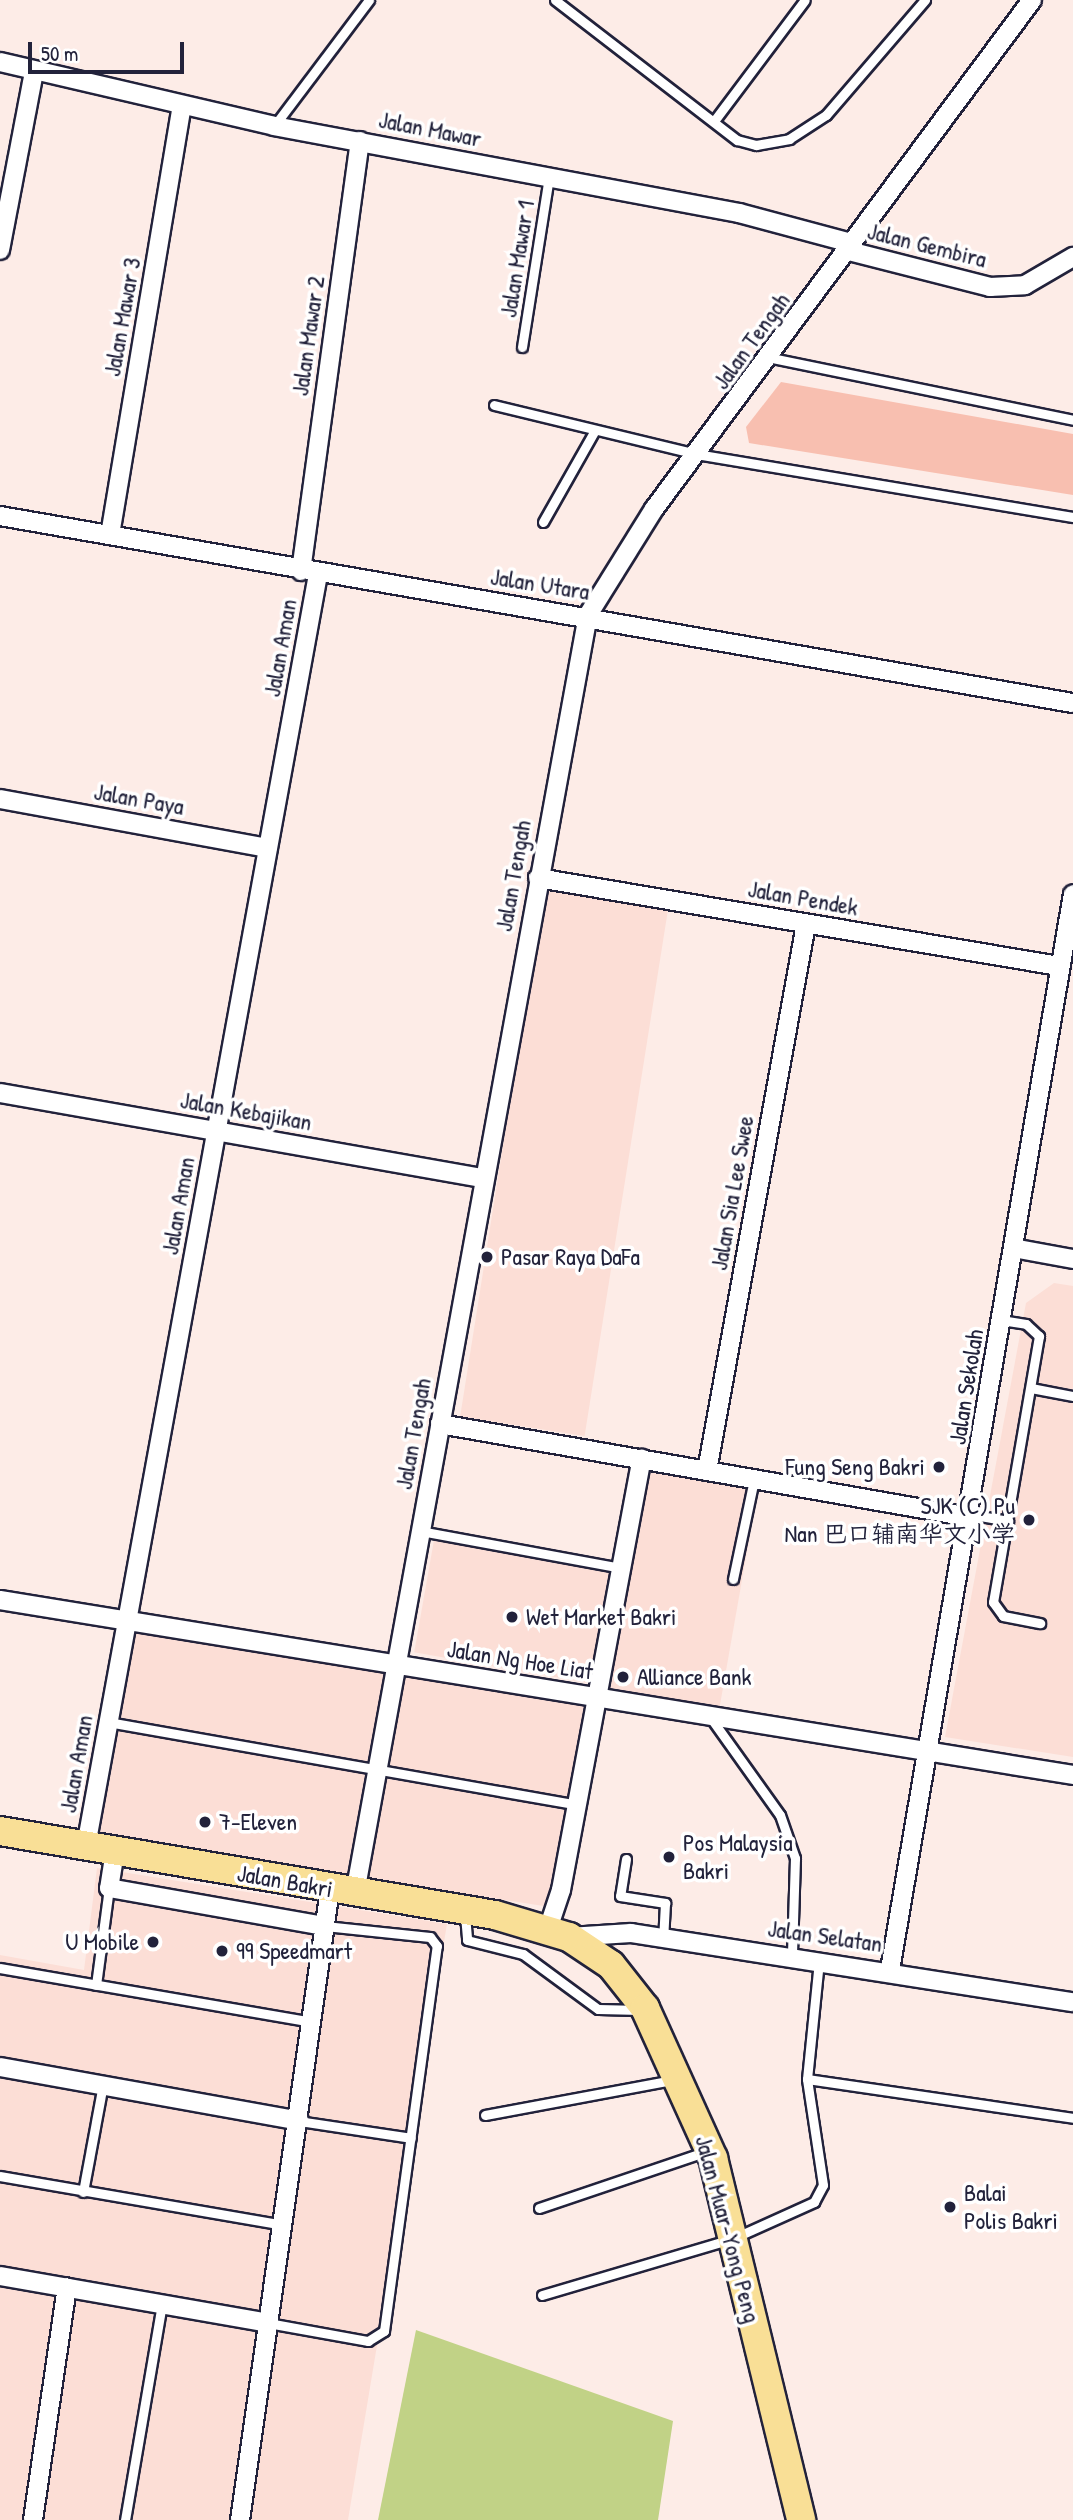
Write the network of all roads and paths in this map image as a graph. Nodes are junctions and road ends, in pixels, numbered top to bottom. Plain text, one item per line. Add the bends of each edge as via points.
1 (369, 0) edge
2 (555, 0) edge
3 (805, 0) edge
4 (925, 0) edge
5 (1032, 0) edge
6 (0, 62) edge
7 (34, 72) junction
8 (182, 107) junction
9 (714, 121) junction
10 (274, 126) junction
11 (360, 141) junction
12 (8, 169) edge
13 (549, 176) junction
14 (848, 246) junction
15 (0, 250) edge
16 (1073, 257) edge
17 (522, 347) dead end
18 (772, 358) junction
19 (494, 405) dead end
20 (1073, 420) edge
21 (594, 432) junction
22 (696, 454) junction
23 (0, 516) edge
24 (1073, 517) edge
25 (544, 522) dead end
26 (110, 536) junction
27 (307, 560) junction
28 (588, 615) junction
29 (1073, 703) edge
30 (0, 799) edge
31 (268, 848) junction
32 (538, 878) junction
33 (1073, 894) edge
34 (806, 924) junction
35 (1059, 966) junction
36 (0, 1093) edge
37 (216, 1131) junction
38 (484, 1178) junction
39 (1013, 1248) junction
40 (1073, 1259) edge
41 (1001, 1320) junction
42 (1031, 1388) junction
43 (1073, 1396) edge
44 (440, 1424) junction
45 (642, 1460) junction
46 (707, 1471) junction
47 (754, 1479) junction
48 (969, 1516) junction
49 (1008, 1521) junction
50 (420, 1531) junction
51 (622, 1567) junction
52 (733, 1579) dead end
53 (0, 1600) edge
54 (127, 1621) junction
55 (1040, 1623) dead end
56 (396, 1665) junction
57 (597, 1698) junction
58 (709, 1716) junction
59 (108, 1722) junction
60 (925, 1751) junction
61 (377, 1771) junction
62 (1073, 1775) edge
63 (577, 1805) junction
64 (0, 1831) edge
65 (86, 1846) junction
66 (115, 1851) junction
67 (626, 1859) dead end
68 (109, 1888) junction
69 (343, 1891) junction
70 (466, 1909) junction
71 (558, 1916) junction
72 (325, 1926) junction
73 (663, 1938) junction
74 (792, 1955) junction
75 (819, 1959) junction
76 (0, 1968) edge
77 (890, 1970) junction
78 (96, 1985) junction
79 (1073, 2002) edge
80 (645, 2008) junction
81 (312, 2022) junction
82 (0, 2067) edge
83 (681, 2079) junction
84 (807, 2079) junction
85 (103, 2084) junction
86 (485, 2115) dead end
87 (1073, 2118) edge
88 (299, 2120) junction
89 (411, 2138) junction
90 (710, 2150) junction
91 (0, 2176) edge
92 (83, 2192) junction
93 (539, 2208) dead end
94 (284, 2225) junction
95 (734, 2238) junction
96 (0, 2276) edge
97 (67, 2287) junction
98 (542, 2295) dead end
99 (162, 2304) junction
100 (268, 2323) junction
101 (33, 2520) edge
102 (125, 2520) edge
103 (240, 2520) edge
104 (801, 2520) edge

1 - 10 lane
2 - 9 lane
3 - 9 lane
4 - 9 lane via 826,115 789,139 742,142
5 - 14 street, Jalan Tengah
6 - 7 street, Jalan Mawar
7 - 8 street, Jalan Mawar
7 - 12 street
8 - 10 street, Jalan Mawar
8 - 26 street, Jalan Mawar 3
10 - 11 street, Jalan Mawar
11 - 13 street, Jalan Mawar
11 - 27 street, Jalan Mawar 2
12 - 15 street
13 - 14 street, Jalan Mawar via 739,213
13 - 17 lane, Jalan Mawar 1
14 - 16 street, Jalan Gembira via 990,287 1025,285
14 - 18 street, Jalan Tengah
18 - 20 lane
18 - 22 street, Jalan Tengah
19 - 21 lane
21 - 22 lane
21 - 25 lane
22 - 24 lane
22 - 28 street, Jalan Tengah
23 - 26 street, Jalan Utara
26 - 27 street, Jalan Utara
27 - 28 street, Jalan Utara
27 - 31 street, Jalan Aman
28 - 29 street, Jalan Utara
28 - 32 street, Jalan Tengah
30 - 31 street, Jalan Paya
31 - 37 street, Jalan Aman
32 - 34 street, Jalan Pendek
32 - 38 street, Jalan Tengah
33 - 35 street, Jalan Sekolah
34 - 35 street, Jalan Pendek
34 - 46 street, Jalan Sia Lee Swee
35 - 39 street, Jalan Sekolah
36 - 37 street, Jalan Kebajikan
37 - 38 street, Jalan Kebajikan
37 - 54 street, Jalan Aman
38 - 44 street, Jalan Tengah
39 - 40 street
39 - 41 street, Jalan Sekolah
41 - 42 lane via 1026,1324 1039,1336
41 - 48 street, Jalan Sekolah
42 - 43 lane
42 - 49 lane
44 - 45 street
44 - 50 street, Jalan Tengah
45 - 46 street
45 - 51 street
46 - 47 street
47 - 48 street
47 - 52 lane
48 - 49 lane
48 - 60 street, Jalan Sekolah
49 - 55 lane via 995,1606 1003,1616
50 - 51 lane
50 - 56 street, Jalan Tengah
51 - 57 street
53 - 54 street, Jalan Ng Hoe Liat
54 - 56 street, Jalan Ng Hoe Liat
54 - 59 street, Jalan Aman
56 - 57 street, Jalan Ng Hoe Liat
56 - 61 street, Jalan Tengah
57 - 58 street, Jalan Ng Hoe Liat
57 - 63 street
58 - 60 street, Jalan Ng Hoe Liat
58 - 74 lane via 780,1815 791,1847 798,1900
59 - 61 lane
59 - 65 street, Jalan Aman
60 - 62 street, Jalan Ng Hoe Liat
60 - 77 street, Jalan Sekolah
61 - 63 lane
61 - 69 street, Jalan Tengah
63 - 71 street
64 - 65 main road, Jalan Bakri
65 - 66 main road, Jalan Bakri
66 - 68 street
66 - 69 main road, Jalan Bakri
67 - 73 lane via 620,1896 665,1903
68 - 72 street
68 - 78 lane
69 - 70 main road, Jalan Bakri
69 - 72 street, Jalan Tengah
70 - 71 main road, Jalan Bakri
70 - 80 lane via 462,1934 472,1943 523,1954 598,2009 624,2014
71 - 73 street, Jalan Selatan
71 - 80 main road, Jalan Muar-Yong Peng via 611,1965
72 - 81 street, Jalan Tengah
72 - 89 lane via 435,1941
73 - 74 street, Jalan Selatan
74 - 75 street, Jalan Selatan
75 - 77 street, Jalan Selatan
75 - 84 lane
76 - 78 lane
77 - 79 street, Jalan Selatan
78 - 81 lane
80 - 83 main road, Jalan Muar-Yong Peng
81 - 88 street, Jalan Tengah
82 - 85 street
83 - 86 lane
83 - 90 main road, Jalan Muar-Yong Peng
84 - 87 lane
84 - 95 lane via 820,2194 800,2211
85 - 88 street
85 - 92 lane
88 - 89 lane
88 - 94 street, Jalan Tengah
89 - 100 lane via 381,2337 368,2341
90 - 93 lane
90 - 95 main road, Jalan Muar-Yong Peng
91 - 92 lane
92 - 94 lane
94 - 100 street, Jalan Tengah
95 - 98 lane
95 - 104 main road, Jalan Muar-Yong Peng
96 - 97 street
97 - 99 street
97 - 101 street
99 - 100 street
99 - 102 lane
100 - 103 street, Jalan Tengah

